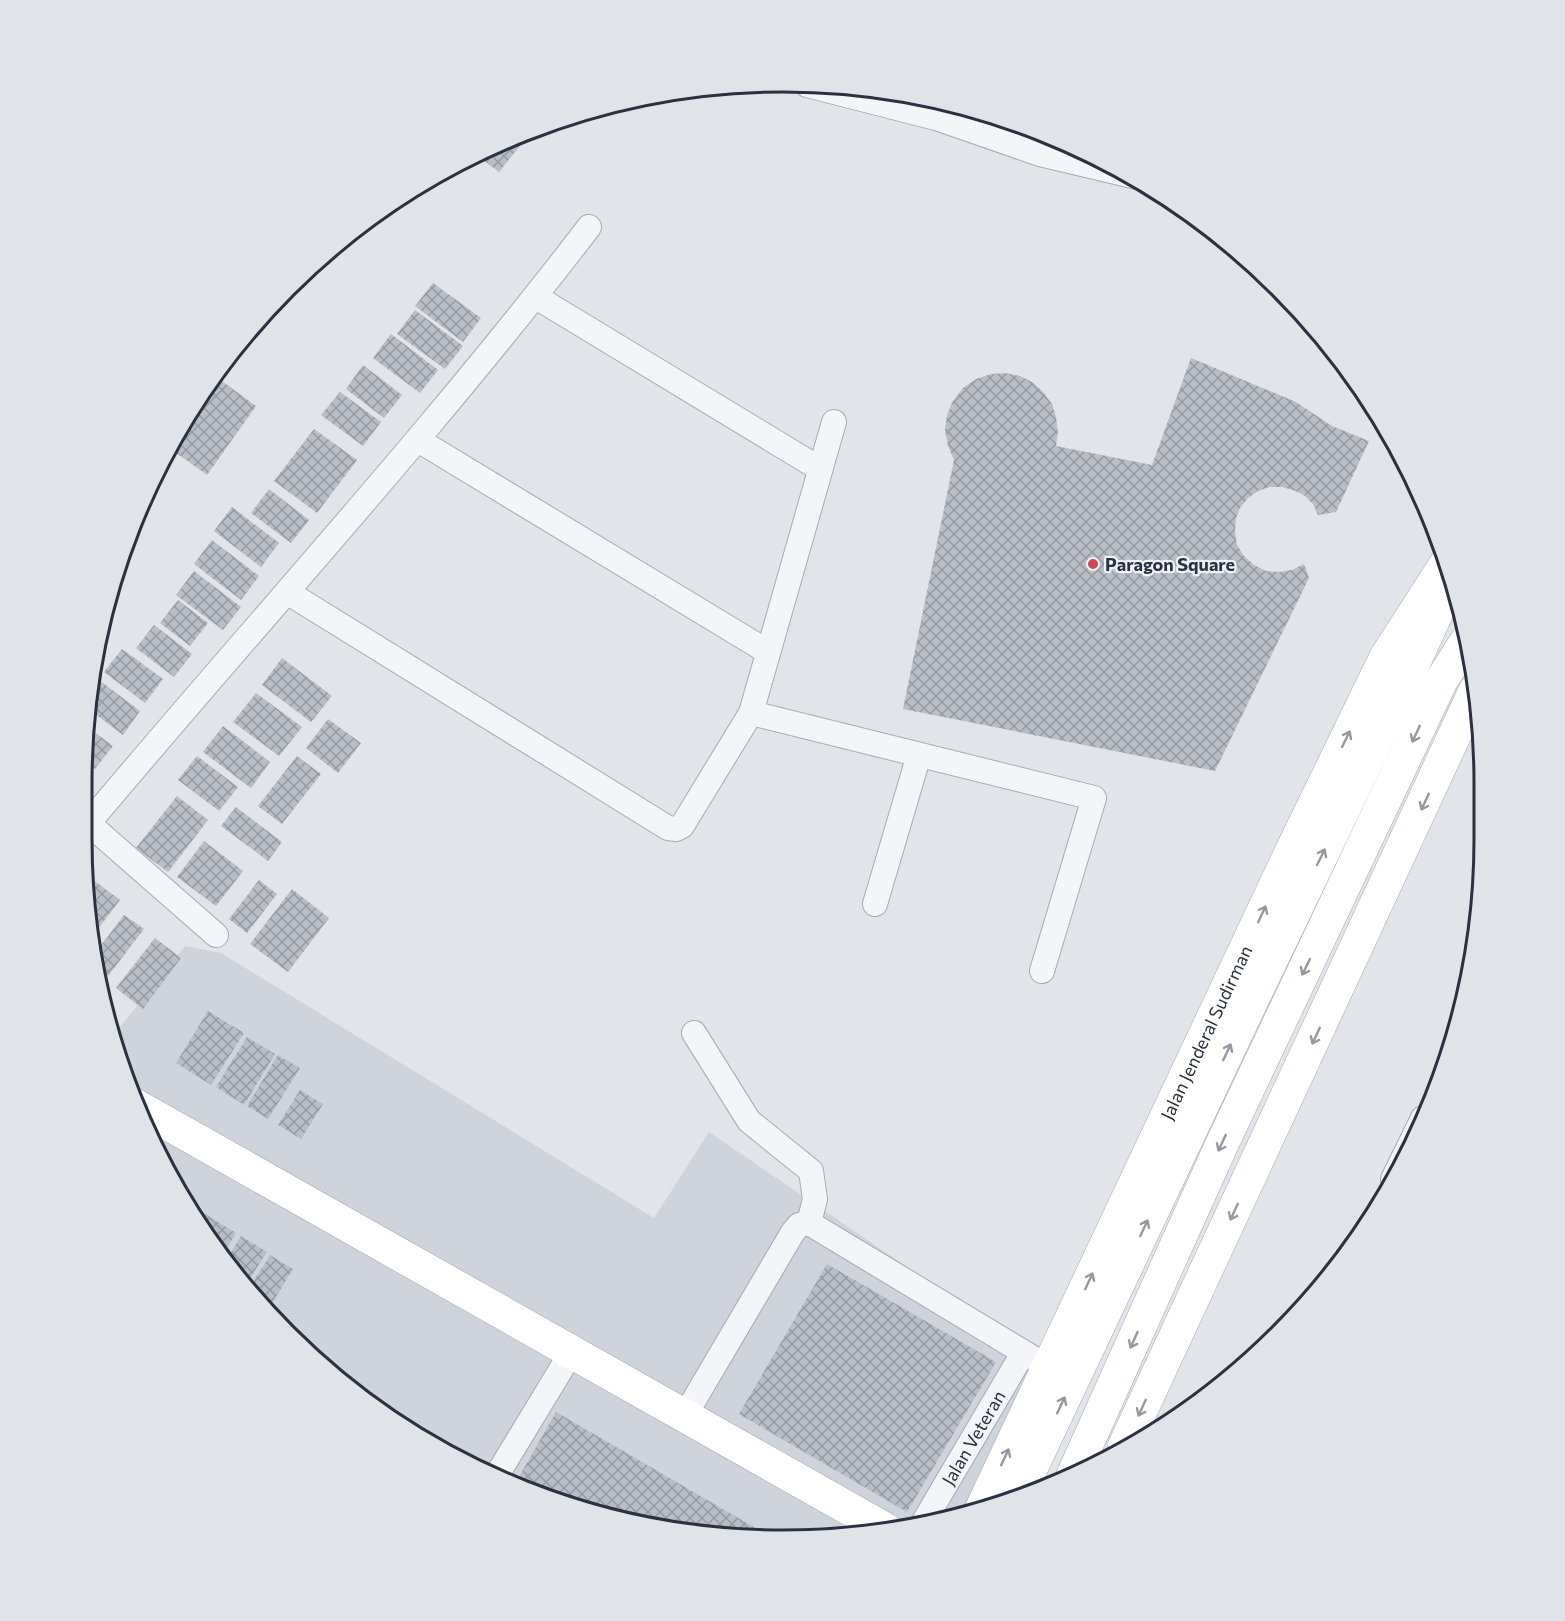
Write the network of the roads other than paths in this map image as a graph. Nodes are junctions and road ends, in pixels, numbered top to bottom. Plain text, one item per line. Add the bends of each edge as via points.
1 (844, 94) edge
2 (1096, 167) edge
3 (589, 226) dead end
4 (536, 297) junction
5 (834, 422) dead end
6 (418, 440) junction
7 (820, 469) junction
8 (1441, 572) edge
9 (1446, 591) edge
10 (287, 592) junction
11 (1460, 650) edge
12 (768, 652) junction
13 (1469, 704) edge
14 (751, 713) junction
15 (920, 755) junction
16 (91, 820) edge
17 (91, 832) edge
18 (874, 904) dead end
19 (216, 935) dead end
20 (1042, 971) dead end
21 (694, 1033) dead end
22 (148, 1112) edge
23 (809, 1223) junction
24 (571, 1353) junction
25 (1036, 1360) junction
26 (684, 1417) junction
27 (1129, 1436) edge
28 (1079, 1462) edge
29 (501, 1469) edge
30 (1023, 1486) edge
31 (985, 1499) edge
32 (930, 1513) edge
33 (875, 1524) edge

1 - 2 street
3 - 4 street
4 - 6 street
4 - 7 street
5 - 7 street
6 - 10 street
6 - 12 street
7 - 12 street
25 -> 8 street, Jalan Jenderal Sudirman via 1380,668
30 -> 9 street, Jalan Jenderal Sudirman
10 - 14 street via 668,828 682,826
10 - 16 street
11 -> 28 street via 1441,681 1222,1144
12 - 14 street
13 -> 27 street
14 - 15 street
15 - 18 street
15 - 20 street via 1094,798
17 - 19 street
21 - 23 street via 748,1121 811,1171 815,1199
22 - 24 street
23 - 25 street
23 - 26 street via 799,1225 793,1232
24 - 26 street
24 - 29 street
31 -> 25 street, Jalan Jenderal Sudirman
25 - 32 street, Jalan Veteran
26 - 33 street

